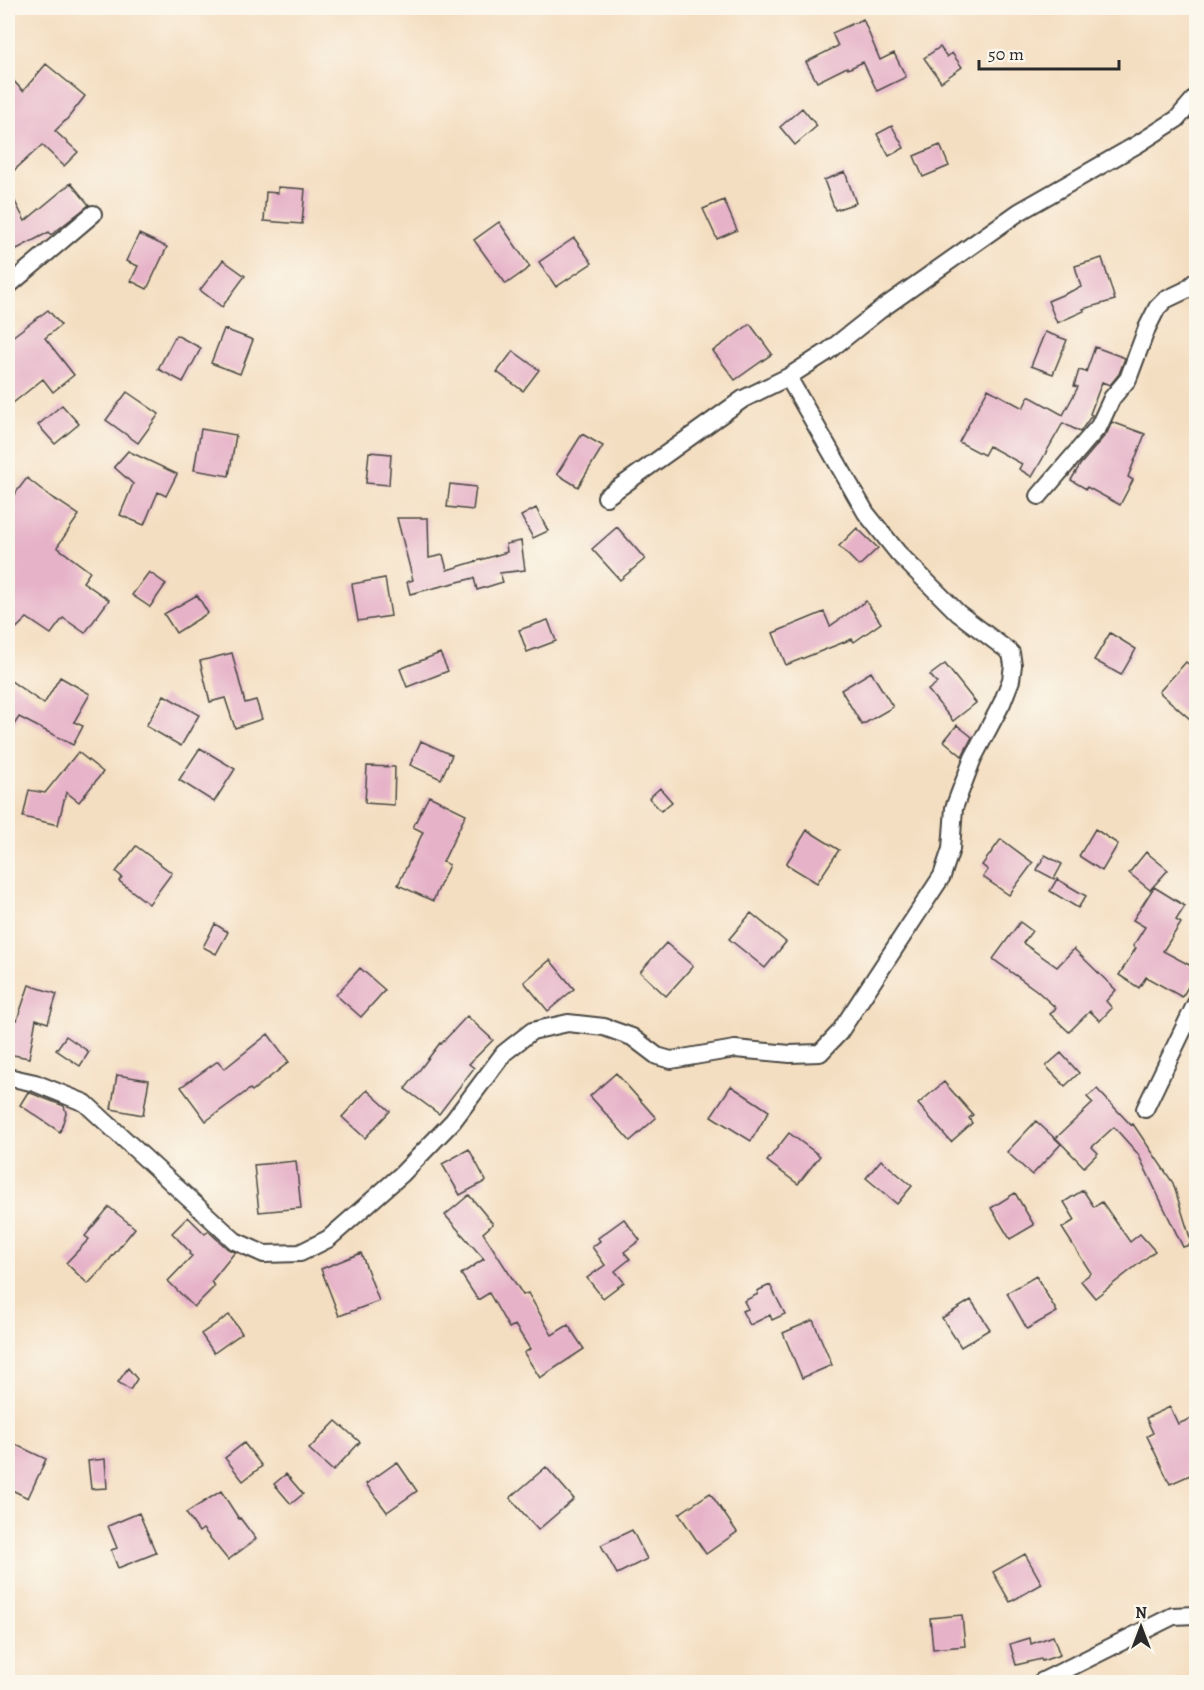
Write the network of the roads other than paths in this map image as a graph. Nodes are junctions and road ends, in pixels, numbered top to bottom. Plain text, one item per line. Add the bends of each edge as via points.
1 (1197, 97) edge
2 (93, 214) dead end
3 (1197, 281) edge
4 (8, 286) edge
5 (788, 377) junction
6 (1039, 496) dead end
7 (606, 497) dead end
8 (1197, 1003) edge
9 (8, 1077) edge
10 (1145, 1109) dead end
11 (1197, 1616) edge
12 (1041, 1683) edge

1 - 5 street via 1177,120 1019,212
2 - 4 street
3 - 6 street via 1157,308 1128,379 1112,398 1099,426
5 - 7 street via 743,399
5 - 9 street via 866,513 898,553 958,613 1011,653 1013,665 1002,703 973,758 954,808 951,849 942,876 839,1033 820,1053 735,1050 670,1060 657,1056 632,1037 604,1027 568,1023 532,1031 504,1053 453,1121 402,1174 328,1239 300,1253 264,1254 235,1240 85,1103
8 - 10 street
11 - 12 street via 1173,1616

